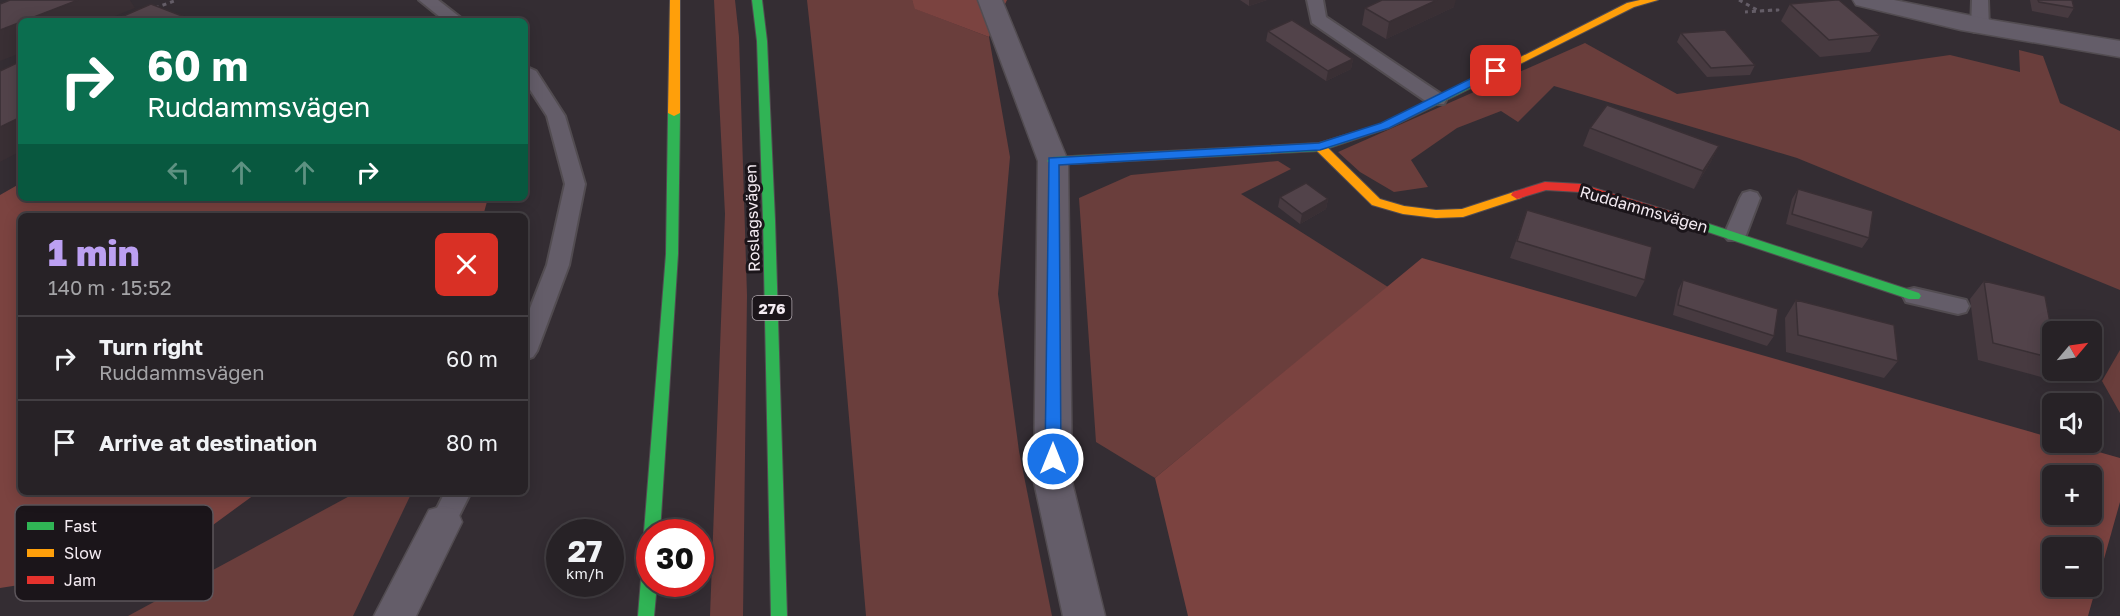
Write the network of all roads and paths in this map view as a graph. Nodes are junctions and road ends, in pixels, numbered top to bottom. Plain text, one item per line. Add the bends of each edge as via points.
1 (177, 0) edge
2 (427, 0) edge
3 (675, 0) edge
4 (758, 0) edge
5 (990, 0) edge
6 (1315, 0) edge
7 (1653, 0) edge
8 (1739, 0) edge
9 (1865, 0) edge
10 (1980, 0) edge
11 (150, 10) edge
12 (1779, 10) dead end
13 (1759, 11) junction
14 (1745, 12) dead end
15 (452, 18) edge
16 (1980, 28) junction
17 (2120, 49) edge
18 (528, 75) edge
19 (1437, 100) junction
20 (1320, 147) junction
21 (1053, 161) junction
22 (1750, 198) dead end
23 (1735, 235) junction
24 (1914, 296) joint
25 (1958, 306) dead end
26 (528, 343) edge
27 (450, 507) edge
28 (653, 519) edge
29 (648, 597) edge
30 (395, 616) edge
31 (646, 616) edge
32 (780, 616) edge
33 (1084, 616) edge

1 - 11 path
2 - 15 lane
3 - 28 main road via 672,254
4 - 32 main road, Roslagsvägen / 276 via 769,220
5 - 21 street
6 - 19 lane via 1318,19
7 - 19 main road via 1631,5
8 - 13 path
9 - 16 street
10 - 16 lane
12 - 13 path
13 - 14 path
16 - 17 street
18 - 26 lane via 556,116 575,184 558,265
19 - 20 main road via 1385,126
20 - 21 main road
20 - 23 main road, Ruddammsvägen via 1376,202 1403,210 1463,213 1545,186 1581,188
21 - 33 street via 1053,482
22 - 23 lane
23 - 24 main road, Ruddammsvägen
24 - 25 lane
27 - 30 street
29 - 31 main road

